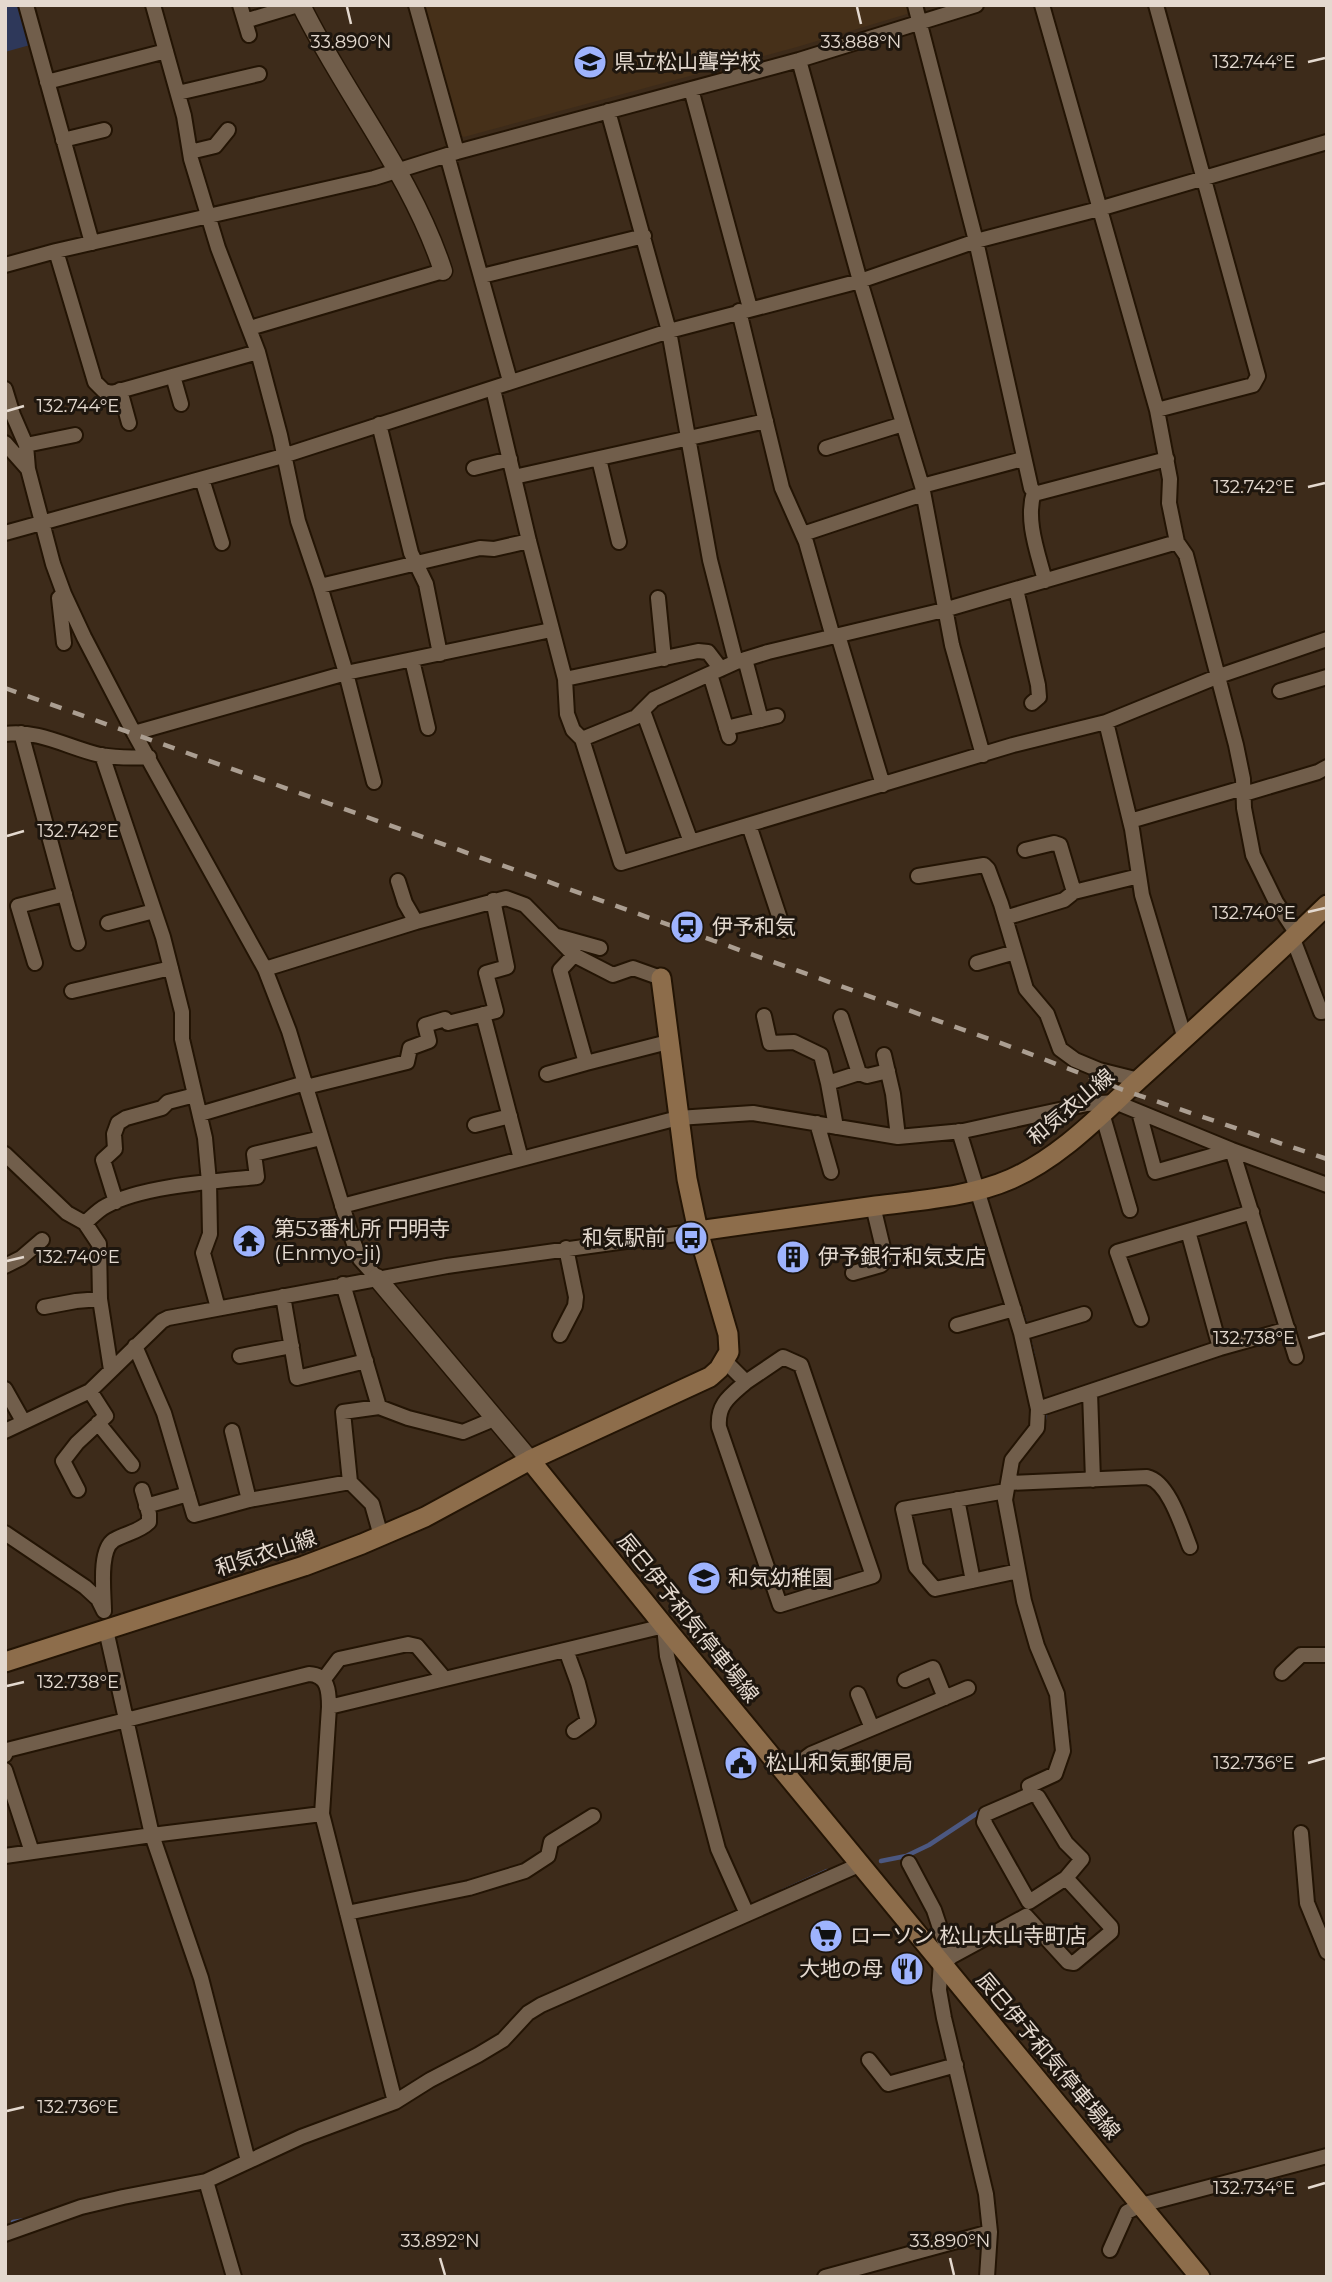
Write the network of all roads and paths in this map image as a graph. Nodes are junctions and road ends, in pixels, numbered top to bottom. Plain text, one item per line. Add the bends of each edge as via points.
1 (26, 5) edge
2 (153, 5) edge
3 (240, 5) edge
4 (299, 5) edge
5 (416, 5) edge
6 (915, 5) edge
7 (976, 5) edge
8 (1042, 5) edge
9 (1156, 5) edge
10 (920, 22) junction
11 (166, 51) junction
12 (799, 60) junction
13 (259, 74) dead end
14 (47, 82) junction
15 (691, 89) junction
16 (178, 93) junction
17 (608, 111) junction
18 (104, 130) dead end
19 (228, 130) dead end
20 (63, 141) junction
21 (1327, 142) edge
22 (190, 152) junction
23 (452, 153) junction
24 (397, 171) junction
25 (1203, 178) junction
26 (1099, 209) junction
27 (208, 217) junction
28 (644, 236) junction
29 (976, 241) junction
30 (92, 243) junction
31 (56, 251) junction
32 (5, 265) edge
33 (443, 271) joint
34 (482, 276) junction
35 (860, 281) junction
36 (745, 310) junction
37 (250, 328) junction
38 (669, 331) junction
39 (258, 352) junction
40 (173, 376) junction
41 (510, 381) junction
42 (493, 388) junction
43 (5, 389) edge
44 (120, 390) junction
45 (181, 404) dead end
46 (1157, 410) junction
47 (766, 421) junction
48 (129, 423) dead end
49 (379, 424) junction
50 (903, 424) junction
51 (75, 435) dead end
52 (689, 440) junction
53 (5, 443) edge
54 (26, 445) junction
55 (827, 448) dead end
56 (283, 456) junction
57 (1167, 458) junction
58 (510, 459) junction
59 (599, 459) junction
60 (1023, 459) junction
61 (474, 468) dead end
62 (28, 469) junction
63 (514, 477) junction
64 (202, 479) junction
65 (923, 490) junction
66 (1034, 492) junction
67 (42, 523) junction
68 (5, 533) edge
69 (803, 534) junction
70 (529, 541) junction
71 (619, 542) dead end
72 (1177, 542) junction
73 (222, 543) dead end
74 (415, 563) junction
75 (1045, 580) junction
76 (320, 586) junction
77 (1016, 589) junction
78 (64, 594) junction
79 (658, 598) dead end
80 (944, 610) junction
81 (551, 630) junction
82 (835, 636) junction
83 (1326, 640) edge
84 (64, 643) dead end
85 (440, 654) junction
86 (664, 659) junction
87 (412, 660) junction
88 (741, 661) junction
89 (715, 671) junction
90 (346, 673) junction
91 (1219, 676) junction
92 (1327, 677) edge
93 (565, 679) junction
94 (1280, 691) dead end
95 (1032, 703) dead end
96 (643, 712) junction
97 (777, 716) dead end
98 (761, 720) junction
99 (1106, 722) junction
100 (428, 728) dead end
101 (21, 733) junction
102 (134, 733) junction
103 (5, 734) edge
104 (582, 739) junction
105 (102, 755) junction
106 (983, 755) junction
107 (149, 757) junction
108 (1327, 767) edge
109 (374, 782) dead end
110 (883, 785) junction
111 (1244, 791) junction
112 (1130, 821) junction
113 (749, 825) junction
114 (691, 842) junction
115 (1025, 850) dead end
116 (918, 876) dead end
117 (1139, 876) junction
118 (398, 881) dead end
119 (1074, 892) junction
120 (65, 894) junction
121 (493, 901) junction
122 (1327, 905) edge
123 (154, 911) junction
124 (1005, 918) junction
125 (416, 922) junction
126 (108, 923) dead end
127 (785, 931) dead end
128 (555, 936) junction
129 (1295, 937) junction
130 (78, 943) dead end
131 (600, 947) dead end
132 (1015, 952) junction
133 (573, 955) junction
134 (977, 963) dead end
135 (35, 964) dead end
136 (171, 968) junction
137 (265, 969) junction
138 (661, 978) joint
139 (72, 991) dead end
140 (1327, 1011) edge
141 (483, 1014) junction
142 (764, 1016) dead end
143 (841, 1017) dead end
144 (1185, 1039) junction
145 (668, 1042) junction
146 (884, 1055) dead end
147 (586, 1063) junction
148 (888, 1071) junction
149 (859, 1073) junction
150 (547, 1074) dead end
151 (1139, 1080) junction
152 (828, 1083) junction
153 (306, 1085) junction
154 (195, 1095) junction
155 (1109, 1107) junction
156 (1139, 1112) junction
157 (200, 1114) junction
158 (510, 1116) junction
159 (678, 1118) junction
160 (817, 1123) junction
161 (475, 1125) dead end
162 (836, 1127) junction
163 (959, 1131) junction
164 (898, 1137) junction
165 (321, 1138) junction
166 (1232, 1150) junction
167 (5, 1154) edge
168 (521, 1159) junction
169 (831, 1172) dead end
170 (209, 1182) junction
171 (1324, 1184) edge
172 (977, 1190) junction
173 (1327, 1199) edge
174 (116, 1202) junction
175 (342, 1206) junction
176 (873, 1206) junction
177 (1130, 1210) dead end
178 (1252, 1212) junction
179 (85, 1223) junction
180 (698, 1231) junction
181 (1188, 1231) junction
182 (42, 1240) dead end
183 (566, 1248) junction
184 (5, 1266) edge
185 (853, 1273) dead end
186 (377, 1278) junction
187 (343, 1284) junction
188 (283, 1296) junction
189 (100, 1299) junction
190 (44, 1307) dead end
191 (218, 1308) junction
192 (1014, 1309) junction
193 (1084, 1314) dead end
194 (1141, 1319) dead end
195 (957, 1325) dead end
196 (1288, 1329) junction
197 (1021, 1333) junction
198 (560, 1335) dead end
199 (135, 1346) junction
200 (292, 1346) junction
201 (1220, 1348) junction
202 (240, 1356) dead end
203 (1296, 1357) dead end
204 (366, 1361) junction
205 (725, 1361) junction
206 (111, 1370) junction
207 (746, 1382) junction
208 (5, 1389) edge
209 (90, 1391) junction
210 (1090, 1392) junction
211 (379, 1407) junction
212 (1038, 1409) junction
213 (494, 1419) junction
214 (23, 1421) junction
215 (98, 1423) junction
216 (5, 1431) edge
217 (232, 1431) dead end
218 (530, 1460) junction
219 (132, 1465) dead end
220 (1093, 1480) junction
221 (350, 1482) junction
222 (1007, 1487) junction
223 (78, 1490) dead end
224 (142, 1490) dead end
225 (188, 1494) junction
226 (957, 1499) junction
227 (249, 1500) junction
228 (146, 1506) junction
229 (5, 1533) edge
230 (381, 1536) junction
231 (1190, 1547) dead end
232 (1018, 1571) junction
233 (973, 1581) junction
234 (107, 1623) junction
235 (664, 1626) junction
236 (566, 1650) junction
237 (1327, 1655) edge
238 (5, 1662) edge
239 (1282, 1673) dead end
240 (324, 1679) junction
241 (445, 1679) junction
242 (905, 1680) dead end
243 (968, 1688) dead end
244 (858, 1694) dead end
245 (945, 1698) junction
246 (329, 1707) junction
247 (126, 1719) junction
248 (872, 1728) junction
249 (574, 1731) dead end
250 (5, 1755) edge
251 (5, 1770) edge
252 (786, 1773) junction
253 (1032, 1794) junction
254 (322, 1814) junction
255 (593, 1815) dead end
256 (1301, 1833) dead end
257 (152, 1835) junction
258 (32, 1852) junction
259 (5, 1856) edge
260 (909, 1863) dead end
261 (861, 1864) junction
262 (1066, 1878) junction
263 (1028, 1909) junction
264 (348, 1913) junction
265 (747, 1914) junction
266 (1327, 1952) edge
267 (945, 1960) junction
268 (869, 2060) dead end
269 (956, 2064) junction
270 (395, 2102) junction
271 (1327, 2156) edge
272 (248, 2161) junction
273 (206, 2182) junction
274 (1141, 2205) junction
275 (990, 2232) junction
276 (5, 2234) edge
277 (1110, 2250) dead end
278 (234, 2277) edge
279 (825, 2277) edge
280 (987, 2277) edge
281 (1200, 2277) edge

1 - 14 street
2 - 11 street
3 - 4 street via 247,28
4 - 24 street
5 - 23 street
6 - 10 street
7 - 10 street
8 - 26 street
9 - 25 street
10 - 12 street
10 - 29 street
11 - 14 street
11 - 16 street
12 - 15 street
12 - 35 street
13 - 16 street
14 - 20 street
15 - 17 street
15 - 36 street
16 - 22 street
17 - 23 street
17 - 28 street
18 - 20 street
19 - 22 street via 215,146
20 - 30 street
21 - 25 street
22 - 27 street
23 - 24 street
23 - 34 street
24 - 27 street
24 - 33 street
25 - 26 street
25 - 46 street via 1258,376 1253,385
26 - 29 street
26 - 46 street
27 - 30 street
27 - 37 street
28 - 34 street
28 - 38 street
29 - 35 street
29 - 60 street
30 - 31 street
31 - 32 street
31 - 44 street via 95,382 104,391
33 - 37 street
34 - 41 street
35 - 36 street
35 - 50 street
36 - 38 street
36 - 47 street
37 - 39 street
38 - 41 street
38 - 52 street
39 - 40 street
39 - 56 street
40 - 44 street
40 - 45 street
41 - 42 street
42 - 49 street
42 - 58 street
43 - 54 street
44 - 48 street
46 - 57 street
47 - 52 street
47 - 69 street via 782,488
49 - 56 street
49 - 74 street
50 - 55 street
50 - 65 street
51 - 54 street
52 - 59 street
52 - 88 street via 709,560
53 - 62 street
54 - 62 street
56 - 64 street
56 - 76 street
57 - 66 street
57 - 72 street
58 - 61 street
58 - 63 street
59 - 63 street
59 - 71 street
60 - 65 street
60 - 66 street
62 - 67 street
63 - 70 street
64 - 67 street
64 - 73 street
65 - 69 street
65 - 80 street
66 - 75 street via 1030,505
67 - 68 street
67 - 78 street
69 - 82 street
70 - 74 street
70 - 81 street
72 - 75 street
72 - 91 street via 1186,555
74 - 76 street
74 - 85 street via 426,584
75 - 77 street
76 - 90 street
77 - 80 street
77 - 95 street via 1038,685 1039,697
78 - 84 street via 59,598
78 - 102 street
79 - 86 street
80 - 82 street
80 - 106 street
81 - 85 street
81 - 93 street
82 - 88 street
82 - 110 street
83 - 91 street
85 - 87 street
86 - 89 street via 708,652
86 - 93 street
87 - 90 street
87 - 100 street
88 - 89 street
88 - 98 street
89 - 96 street via 653,699
89 - 98 street via 728,733
90 - 102 street
90 - 109 street
91 - 99 street
91 - 111 street
92 - 94 street
93 - 104 street via 567,714
96 - 104 street
96 - 114 street
97 - 98 street
99 - 106 street
99 - 112 street
101 - 103 street
101 - 105 street
101 - 120 street
102 - 107 street
104 - 114 street via 621,863
105 - 107 street
105 - 123 street
106 - 110 street
107 - 137 street
108 - 111 street
110 - 113 street
111 - 112 street
111 - 129 street via 1253,855
112 - 117 street
113 - 114 street
113 - 127 street
115 - 119 street via 1060,845
116 - 124 street via 984,865
117 - 119 street
117 - 144 street
118 - 125 street
119 - 124 street via 1064,900
120 - 130 street
120 - 135 street via 18,906
121 - 125 street
121 - 128 street via 506,898 525,905
121 - 141 street via 507,967 486,973 496,1011
122 - 129 main road, 和気衣山線
123 - 126 street
123 - 136 street
124 - 132 street
125 - 137 street
128 - 131 street
128 - 133 street
129 - 140 street via 1321,1012
129 - 144 main road, 和気衣山線
132 - 134 street
132 - 151 street via 1026,989 1047,1014 1060,1049 1099,1070
133 - 138 street via 613,975 633,968
133 - 147 street via 560,970
136 - 139 street
136 - 154 street
137 - 153 street
138 - 145 main road
141 - 153 street via 425,1025 429,1041 410,1048 407,1062
141 - 158 street
142 - 152 street via 770,1043 794,1042 821,1055
143 - 149 street
144 - 151 main road, 和気衣山線
145 - 147 street
145 - 159 main road
146 - 148 street
147 - 150 street
148 - 149 street via 867,1076
148 - 164 street
149 - 152 street
151 - 155 main road, 和気衣山線
152 - 162 street
153 - 157 street
153 - 165 street
154 - 157 street
154 - 174 street via 118,1123 115,1149 103,1160
155 - 156 street
155 - 163 street via 1087,1104
155 - 172 main road, 和気衣山線 via 1043,1161
155 - 177 street
156 - 166 street
156 - 166 street via 1155,1172
157 - 170 street
158 - 161 street
158 - 168 street
159 - 160 street via 753,1113
159 - 168 street
159 - 180 main road
160 - 162 street
160 - 169 street
162 - 164 street
163 - 164 street
163 - 172 street
165 - 170 street via 254,1154 257,1177
165 - 175 street
166 - 171 street
166 - 178 street
167 - 179 street via 67,1213
168 - 175 street
170 - 174 street via 141,1193
170 - 191 street via 210,1234 203,1253
171 - 173 street
172 - 176 main road, 和気衣山線
172 - 192 street
174 - 179 street
175 - 186 street via 360,1259
176 - 180 main road, 和気衣山線
176 - 185 street via 884,1262
178 - 181 street
178 - 196 street
179 - 189 street via 99,1244
180 - 183 street
180 - 205 main road via 728,1334
181 - 194 street via 1117,1252
181 - 201 street
182 - 184 street
183 - 186 street
183 - 198 street via 576,1297
186 - 187 street
186 - 213 street
187 - 188 street
187 - 204 street
188 - 191 street
188 - 200 street
189 - 190 street
189 - 206 street
191 - 199 street via 162,1321
192 - 195 street
192 - 197 street
193 - 197 street
196 - 201 street
196 - 203 street
197 - 212 street
199 - 206 street
199 - 225 street via 164,1413
200 - 202 street
200 - 204 street via 297,1378
201 - 210 street
204 - 211 street
205 - 207 street
205 - 218 main road via 710,1377
206 - 209 street
207 - 207 street via 725,1401 718,1415 719,1427 780,1605 873,1576 801,1365 783,1357
208 - 214 street
209 - 214 street
209 - 215 street via 106,1416
210 - 212 street
210 - 220 street
211 - 213 street via 463,1432
211 - 221 street via 343,1412
212 - 222 street via 1037,1428 1012,1460
213 - 218 street
214 - 216 street
215 - 219 street
215 - 223 street via 63,1461
217 - 227 street
218 - 230 main road, 和気衣山線
218 - 235 main road, 辰巳伊予和気停車場線
220 - 222 street
220 - 231 street via 1155,1479 1164,1487
221 - 227 street
221 - 230 street via 372,1504
222 - 226 street
222 - 232 street via 1006,1507
224 - 228 street
225 - 227 street via 194,1515
225 - 228 street
226 - 233 street
226 - 233 street via 903,1508 916,1567 935,1590
228 - 234 street via 149,1522 144,1528 111,1541 106,1550
229 - 234 street via 98,1598
230 - 234 main road, 和気衣山線 via 304,1566
232 - 233 street
232 - 253 street via 1035,1641 1058,1694 1063,1751 1055,1774 1029,1786
234 - 238 main road, 和気衣山線
234 - 247 street
235 - 236 street
235 - 252 main road, 辰巳伊予和気停車場線
235 - 265 street via 667,1656 718,1849
236 - 241 street
236 - 249 street via 588,1721
237 - 239 street via 1301,1655
240 - 241 street via 340,1659 408,1644 417,1646
240 - 246 street
240 - 247 street via 309,1674
241 - 246 street
242 - 245 street via 933,1668
243 - 245 street
244 - 248 street
245 - 248 street
246 - 254 street
247 - 250 street via 7,1750
247 - 257 street
248 - 252 street via 811,1754
251 - 258 street
252 - 261 main road, 辰巳伊予和気停車場線
253 - 262 street via 1082,1859
253 - 263 street via 986,1814 984,1822
254 - 257 street
254 - 264 street
255 - 264 street via 551,1842 548,1856 525,1871 469,1888
256 - 266 street via 1307,1903
257 - 258 street
257 - 272 street via 201,1978
258 - 259 street
260 - 267 street via 934,1910
261 - 265 street
261 - 267 main road, 辰巳伊予和気停車場線
262 - 263 street
262 - 263 street via 1111,1927 1074,1963 1068,1962
263 - 267 street
264 - 270 street
265 - 270 street via 541,2005 503,2040
267 - 269 street via 939,1990
267 - 274 main road, 辰巳伊予和気停車場線
268 - 269 street via 888,2084
269 - 275 street via 986,2194
270 - 272 street
271 - 274 street
272 - 273 street
273 - 276 street via 92,2205
273 - 278 street
274 - 277 street via 1127,2212
274 - 281 main road, 辰巳伊予和気停車場線
275 - 279 street
275 - 280 street

